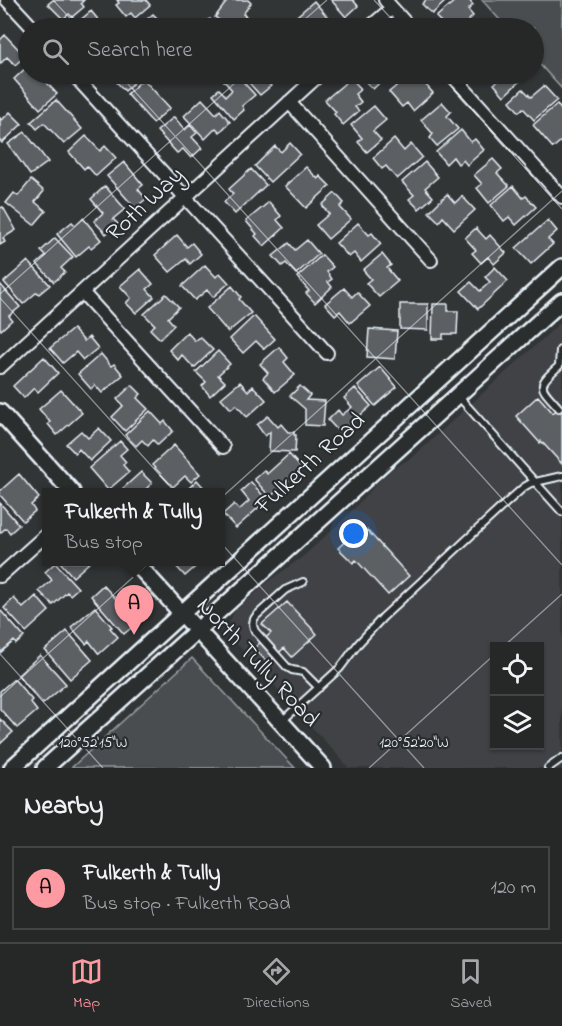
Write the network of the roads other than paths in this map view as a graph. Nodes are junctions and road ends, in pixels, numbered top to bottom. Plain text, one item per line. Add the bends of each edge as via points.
1 (3, 1) edge
2 (388, 4) edge
3 (22, 18) edge
4 (377, 18) edge
5 (401, 18) edge
6 (82, 84) edge
7 (309, 84) edge
8 (460, 84) edge
9 (289, 102) junction
10 (562, 197) edge
11 (185, 198) junction
12 (431, 260) dead end
13 (562, 267) edge
14 (82, 292) junction
15 (562, 301) edge
16 (560, 350) dead end
17 (327, 353) dead end
18 (0, 367) edge
19 (458, 396) junction
20 (559, 408) dead end
21 (0, 412) edge
22 (223, 447) dead end
23 (562, 477) edge
24 (535, 482) junction
25 (68, 488) edge
26 (562, 513) edge
27 (42, 538) edge
28 (139, 566) edge
29 (0, 576) edge
30 (303, 582) dead end
31 (181, 613) junction
32 (197, 631) junction
33 (319, 688) junction
34 (281, 722) junction
35 (562, 758) edge
36 (12, 768) edge
37 (45, 768) edge
38 (323, 768) edge
39 (548, 768) edge

1 - 3 street
2 - 4 street
2 - 5 street
6 - 11 street
7 - 9 street, Roth Way
8 - 10 street
9 - 11 street, Roth Way
9 - 12 street
11 - 14 street, Roth Way
11 - 17 street
13 - 31 street, Fulkerth Road
14 - 18 street, Roth Way
14 - 22 street
15 - 19 street, Fulkerth Road
16 - 20 lane via 559,366 543,385
19 - 24 lane
19 - 32 street, Fulkerth Road
21 - 25 street
23 - 24 lane
24 - 26 lane
24 - 33 lane via 505,504 383,617
27 - 29 street
28 - 31 street, North Tully Road
30 - 33 lane via 285,590 254,618 253,626 287,667 303,672
31 - 32 street, North Tully Road
31 - 36 street, Fulkerth Road
32 - 34 street, North Tully Road
32 - 37 street, Fulkerth Road
33 - 34 lane
34 - 38 street, North Tully Road
35 - 39 lane

